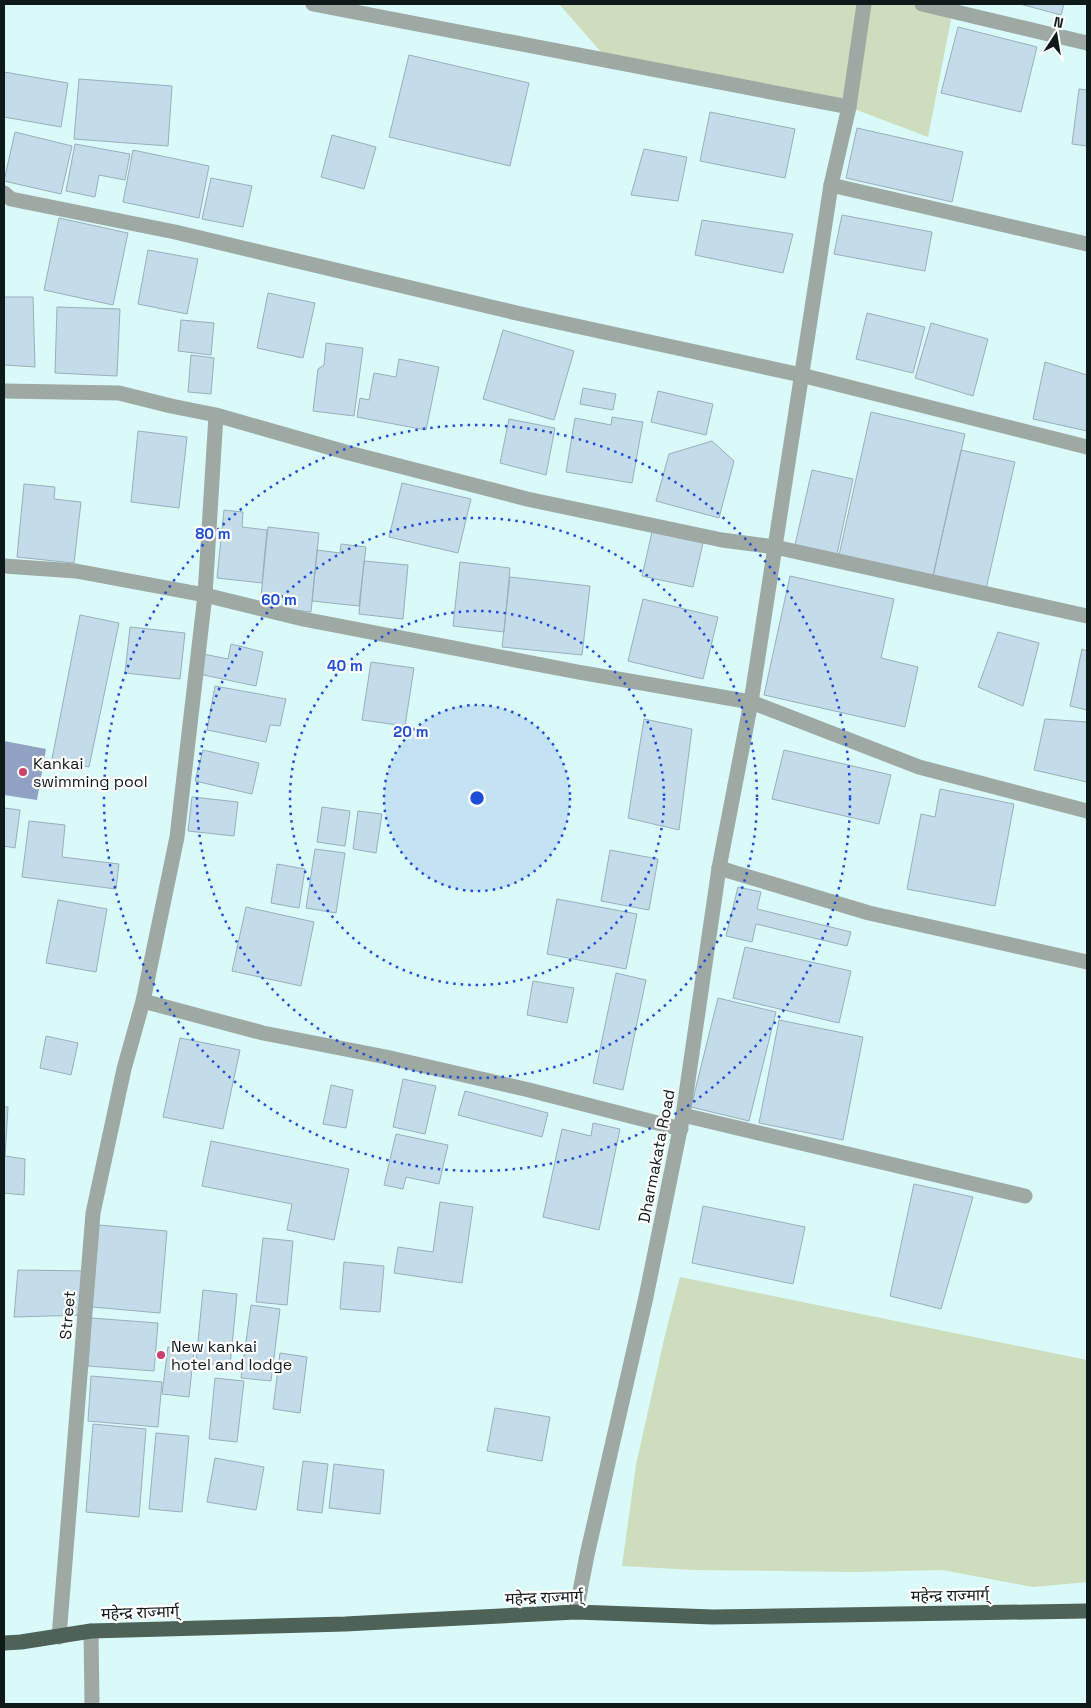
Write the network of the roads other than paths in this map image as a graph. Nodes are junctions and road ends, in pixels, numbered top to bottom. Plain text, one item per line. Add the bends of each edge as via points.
1 (313, 4) edge
2 (864, 4) edge
3 (922, 4) edge
4 (1087, 43) edge
5 (849, 107) junction
6 (831, 185) junction
7 (4, 193) edge
8 (1087, 244) edge
9 (801, 375) junction
10 (4, 391) edge
11 (216, 414) junction
12 (1087, 447) edge
13 (775, 546) junction
14 (4, 566) edge
15 (205, 595) junction
16 (1087, 616) edge
17 (751, 702) junction
18 (1087, 811) edge
19 (719, 868) junction
20 (1087, 962) edge
21 (143, 1001) junction
22 (682, 1122) junction
23 (1025, 1196) dead end
24 (1087, 1611) edge
25 (576, 1612) junction
26 (91, 1631) junction
27 (59, 1637) junction
28 (4, 1643) edge
29 (92, 1704) edge

1 - 5 street
2 - 5 street, Dharmakata Road
3 - 4 street
5 - 6 street, Dharmakata Road
6 - 8 street
6 - 9 street, Dharmakata Road
7 - 9 street via 11,199 175,232 521,314
9 - 12 street
9 - 13 street, Dharmakata Road
10 - 11 street via 119,393
11 - 13 street via 349,453 527,498 722,540
11 - 15 street, Street
13 - 16 street
13 - 17 street, Dharmakata Road
14 - 15 street via 76,571
15 - 17 street via 313,621
15 - 21 street, Street via 176,837
17 - 18 street via 919,767
17 - 19 street, Dharmakata Road
19 - 20 street via 869,913
19 - 22 street, Dharmakata Road
21 - 22 street via 263,1033
21 - 27 street, Street via 124,1069 93,1213
22 - 23 street
22 - 25 street, Dharmakata Road
24 - 25 highway, महेन्द्र राज्मार्ग् via 713,1616
25 - 26 highway, महेन्द्र राज्मार्ग् via 345,1624
26 - 27 highway, महेन्द्र राज्मार्ग्
26 - 29 street
27 - 28 highway, महेन्द्र राज्मार्ग्

